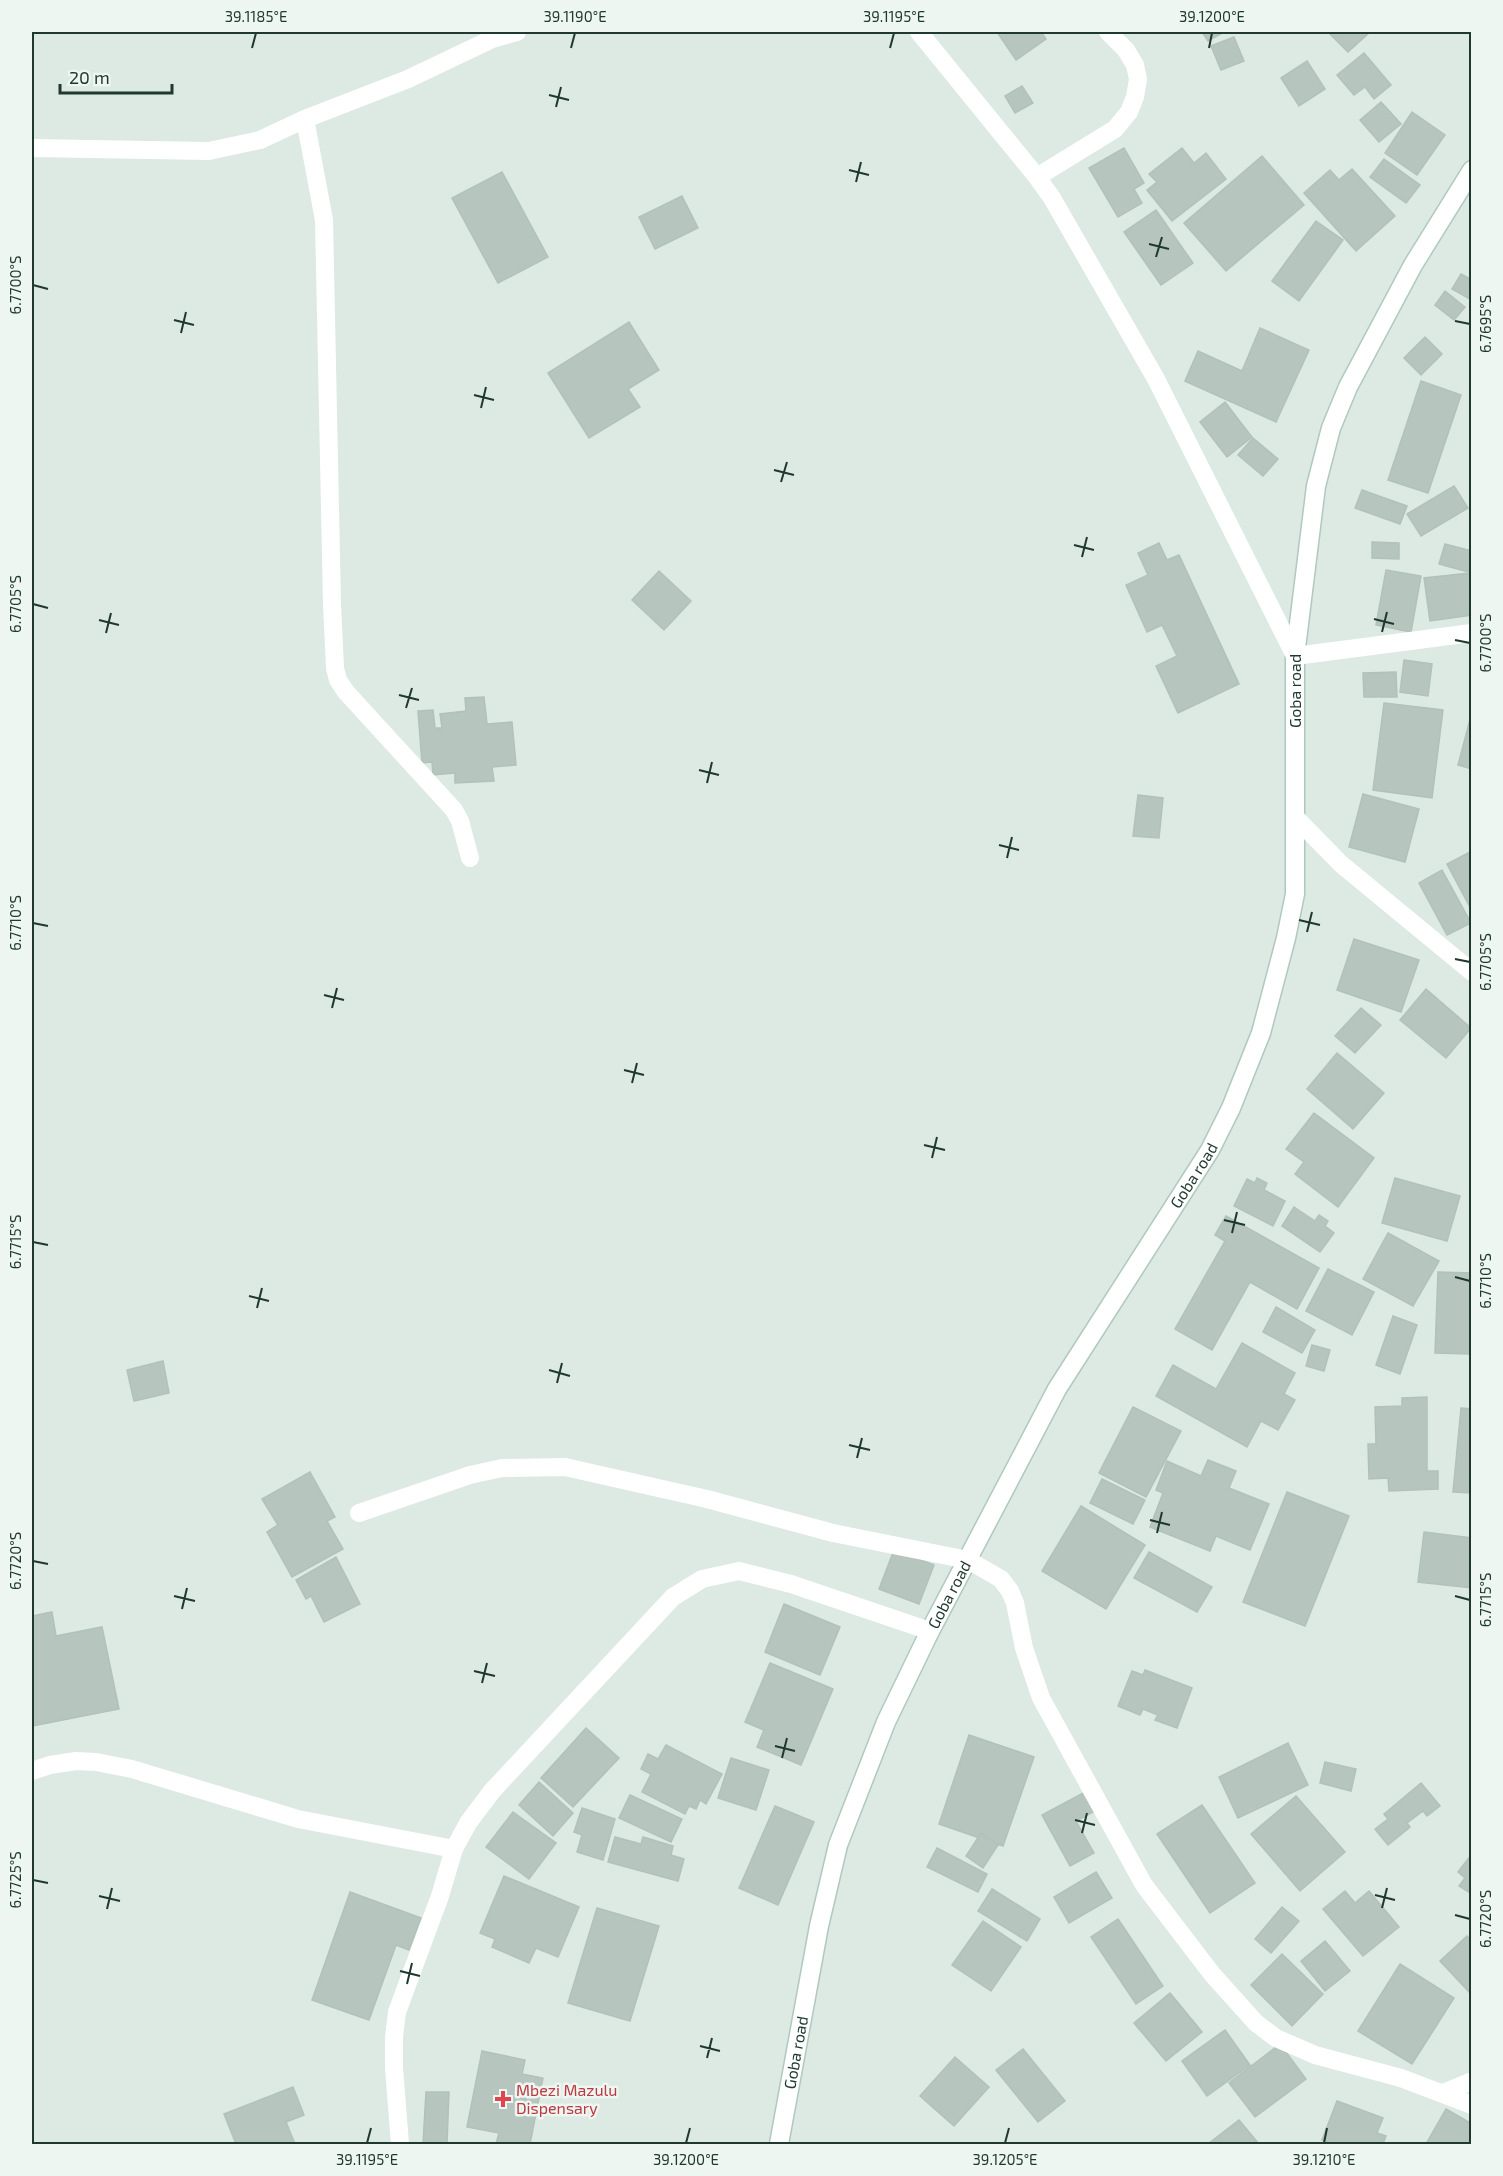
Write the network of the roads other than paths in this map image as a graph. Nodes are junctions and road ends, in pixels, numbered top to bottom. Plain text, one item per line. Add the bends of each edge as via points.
1 (518, 32) edge
2 (919, 32) edge
3 (1108, 32) edge
4 (305, 119) junction
5 (32, 148) edge
6 (1472, 170) edge
7 (1037, 177) junction
8 (1472, 633) edge
9 (1295, 656) junction
10 (1295, 817) junction
11 (470, 858) dead end
12 (1472, 972) edge
13 (359, 1513) dead end
14 (968, 1560) junction
15 (930, 1631) junction
16 (32, 1771) edge
17 (454, 1849) junction
18 (1472, 2081) edge
19 (1443, 2093) junction
20 (1472, 2105) edge
21 (400, 2145) edge
22 (779, 2145) edge

1 - 4 street via 492,39 408,79
2 - 7 street
3 - 7 street via 1135,65 1138,79 1129,112 1115,129
4 - 5 street via 261,140 209,151
4 - 11 street via 324,220 335,668 346,692 454,810
6 - 9 street, Goba road via 1413,266 1348,387 1331,428 1316,486
7 - 9 street via 1156,379
8 - 9 street
9 - 10 street, Goba road
10 - 12 street via 1341,864
10 - 14 street, Goba road via 1295,894 1286,938 1262,1033 1231,1108 1210,1150 1057,1389
13 - 14 street via 470,1475 502,1468 565,1467 833,1533
14 - 15 street, Goba road
14 - 19 street via 1001,1579 1010,1591 1024,1648 1047,1708 1144,1886 1212,1974 1256,2023 1276,2038 1315,2055
15 - 17 street via 791,1584 739,1571 702,1579 673,1597 492,1791
15 - 22 street, Goba road via 886,1722 838,1845 819,1926
16 - 17 street via 76,1761 96,1762 132,1769 298,1819
17 - 21 street via 397,2012 394,2068
18 - 19 street
19 - 20 street

